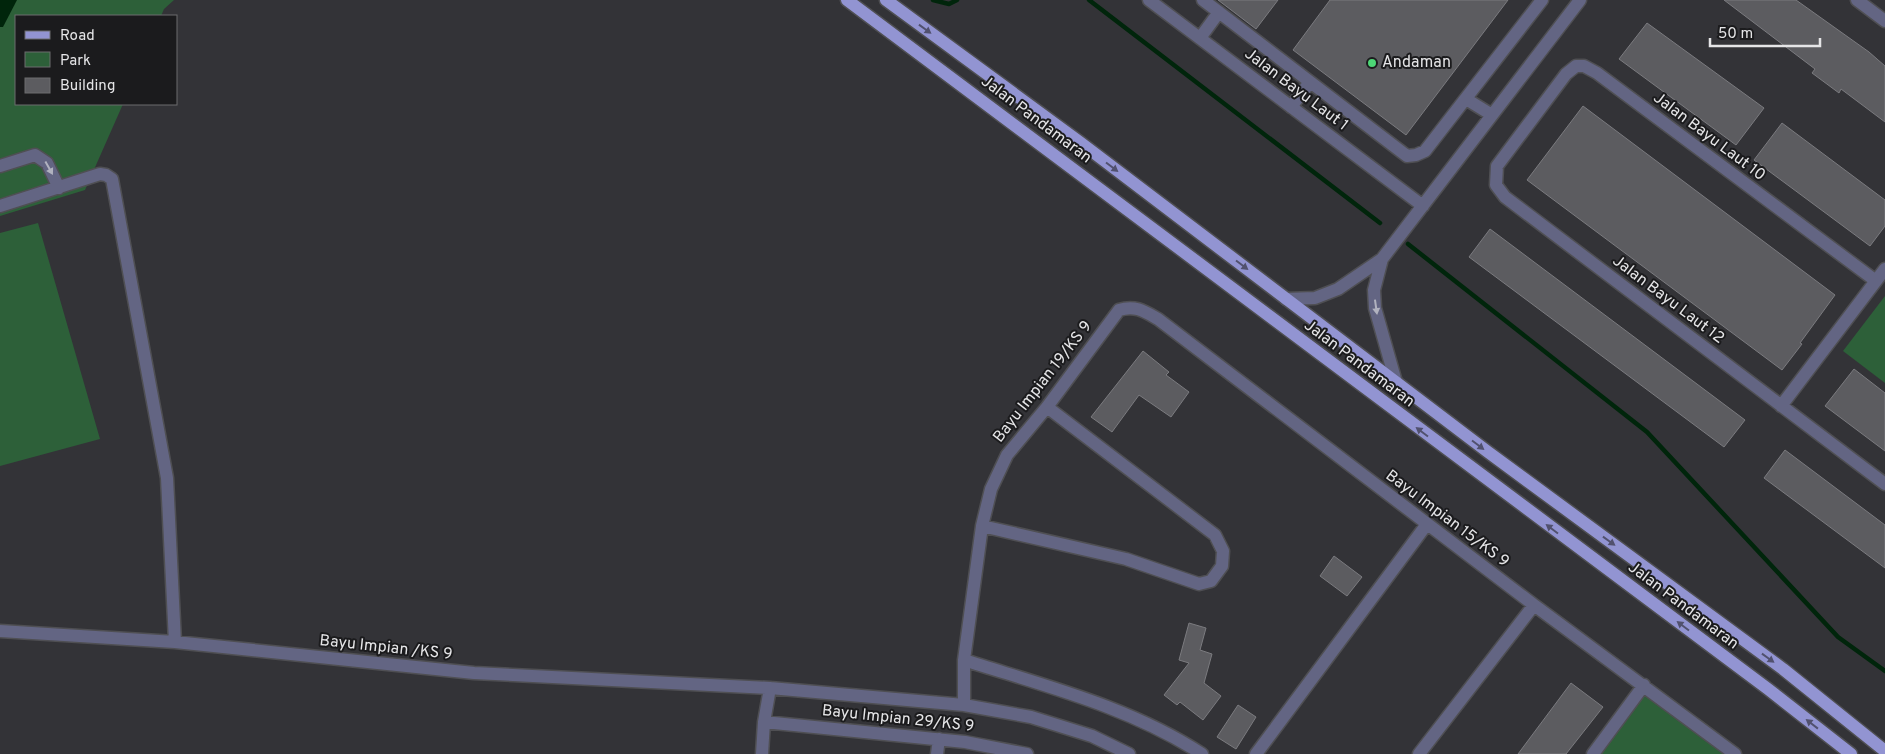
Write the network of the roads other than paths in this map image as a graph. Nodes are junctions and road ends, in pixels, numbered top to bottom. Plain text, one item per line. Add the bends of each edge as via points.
1 (847, 0) edge
2 (886, 0) edge
3 (1149, 0) edge
4 (1203, 0) edge
5 (1542, 0) edge
6 (1580, 0) edge
7 (1857, 0) edge
8 (1219, 12) junction
9 (1885, 21) edge
10 (1200, 38) junction
11 (1310, 82) junction
12 (1466, 99) junction
13 (1292, 107) junction
14 (1492, 115) junction
15 (1532, 120) joint
16 (0, 166) edge
17 (59, 188) junction
18 (0, 206) edge
19 (1423, 206) junction
20 (1382, 259) junction
21 (1885, 269) edge
22 (1876, 281) junction
23 (1286, 299) junction
24 (1141, 309) joint
25 (1396, 382) junction
26 (1781, 406) junction
27 (1047, 407) junction
28 (1885, 484) edge
29 (1427, 524) junction
30 (982, 526) junction
31 (1534, 605) junction
32 (0, 631) edge
33 (175, 642) junction
34 (964, 660) junction
35 (1644, 685) junction
36 (770, 688) junction
37 (964, 705) junction
38 (764, 722) junction
39 (939, 739) junction
40 (1885, 751) edge
41 (762, 754) edge
42 (937, 754) edge
43 (1027, 754) edge
44 (1128, 754) edge
45 (1202, 754) edge
46 (1256, 754) edge
47 (1419, 754) edge
48 (1593, 754) edge
49 (1735, 754) edge
50 (1851, 754) edge

50 -> 1 main road, Jalan Pandamaran
2 -> 23 main road, Jalan Pandamaran
3 - 10 street, Jalan Bayu Laut 1
4 - 8 street
5 - 12 street
6 - 14 street
7 - 9 street
8 - 10 street
8 - 11 street
10 - 13 street, Jalan Bayu Laut 1
11 - 12 street via 1407,156 1425,151
11 - 13 street
12 - 14 street
13 - 19 street, Jalan Bayu Laut 1
14 - 19 street
15 - 22 street, Jalan Bayu Laut 10 via 1566,74 1576,66 1584,66
15 - 26 street, Jalan Bayu Laut 12 via 1498,166 1496,185 1505,197
16 -> 17 street via 36,155 47,163
17 - 18 street
17 - 33 street via 100,174 112,179 167,478
19 - 20 street
20 - 23 street via 1338,289 1315,298
20 -> 25 street via 1374,290 1375,308
21 - 22 street
22 - 26 street
23 - 25 main road, Jalan Pandamaran
24 - 27 street, Bayu Impian 19/KS 9 via 1129,307 1119,310
24 - 29 street, Bayu Impian 15/KS 9
25 -> 40 main road, Jalan Pandamaran via 1784,669
26 - 28 street, Jalan Bayu Laut 12
27 - 30 street, Bayu Impian 19/KS 9 via 1007,455 991,489
27 - 30 street via 1215,535 1223,551 1222,566 1211,581 1199,584 1126,559
29 - 31 street, Bayu Impian 15/KS 9
29 - 46 street
30 - 34 street, Bayu Impian 19/KS 9
31 - 35 street, Bayu Impian 15/KS 9
31 - 47 street
32 - 33 street, Bayu Impian /KS 9
33 - 36 street, Bayu Impian /KS 9 via 474,673
34 - 37 street, Bayu Impian 19/KS 9
34 - 45 street via 1110,707 1176,737
35 - 48 street
35 - 49 street, Bayu Impian 15/KS 9
36 - 37 street, Bayu Impian /KS 9
36 - 38 street
37 - 44 street, Bayu Impian /KS 9 via 1031,717 1092,736
38 - 39 street, Bayu Impian 29/KS 9
38 - 41 street
39 - 42 street
39 - 43 street, Bayu Impian 29/KS 9 via 984,744

